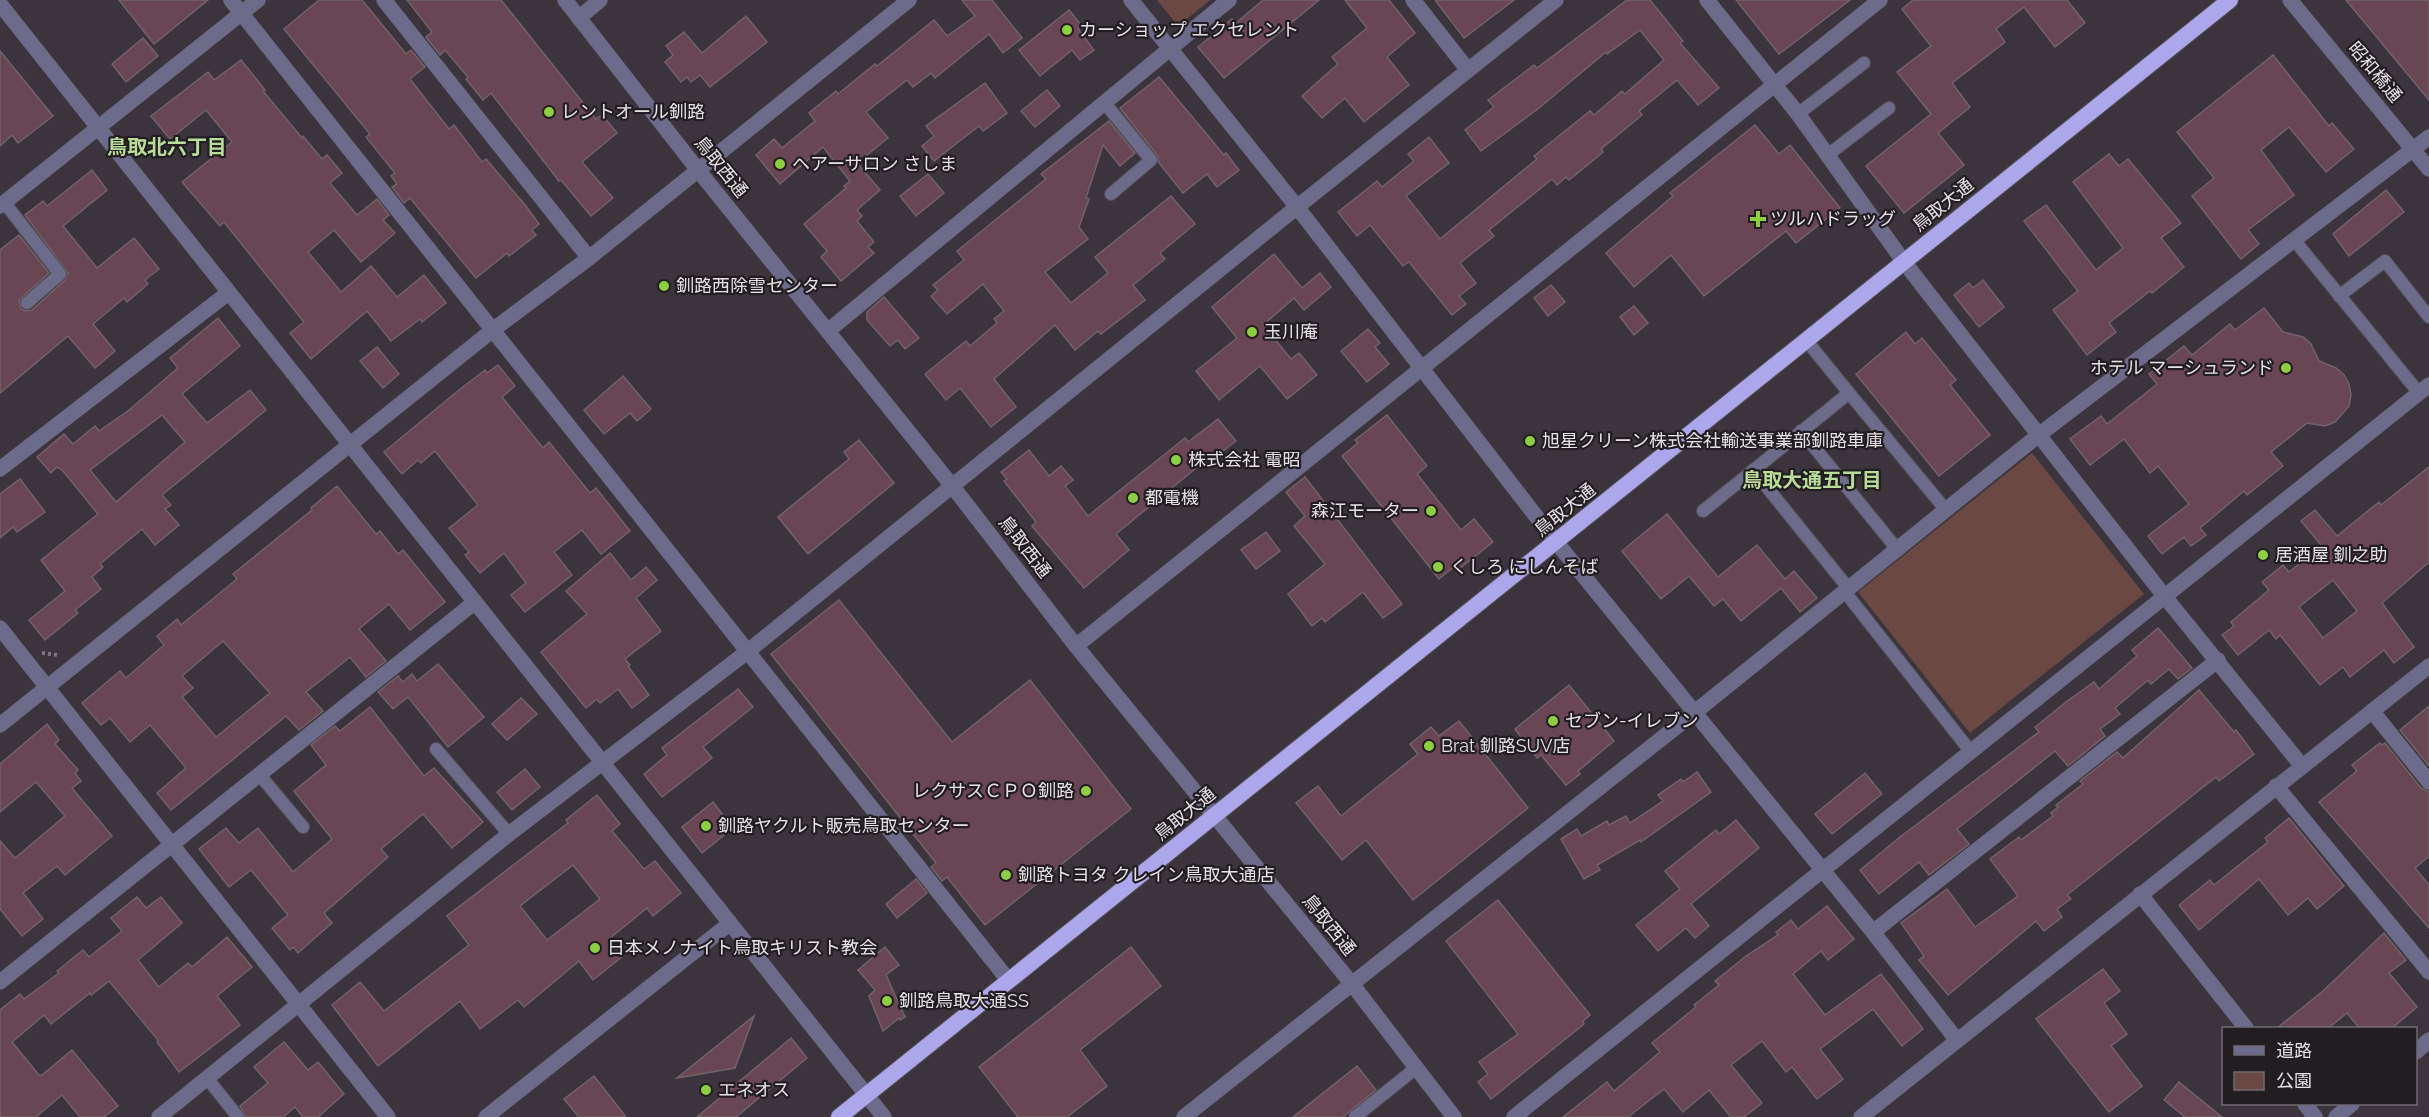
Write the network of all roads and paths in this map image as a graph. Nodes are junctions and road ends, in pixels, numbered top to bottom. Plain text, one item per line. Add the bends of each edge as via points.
1 (231, 0) edge
2 (258, 0) edge
3 (384, 0) edge
4 (565, 0) edge
5 (600, 0) edge
6 (909, 0) edge
7 (1131, 0) edge
8 (1229, 0) edge
9 (1413, 0) edge
10 (1556, 0) edge
11 (1707, 0) edge
12 (1880, 0) edge
13 (2230, 0) edge
14 (2290, 0) edge
15 (0, 4) edge
16 (241, 13) junction
17 (579, 18) junction
18 (1169, 48) junction
19 (1864, 63) dead end
20 (1468, 70) junction
21 (1774, 84) junction
22 (1104, 102) junction
23 (1889, 108) dead end
24 (1798, 114) junction
25 (98, 127) junction
26 (2429, 137) edge
27 (2414, 149) junction
28 (1829, 154) junction
29 (2429, 169) edge
30 (698, 170) junction
31 (1111, 195) dead end
32 (2, 204) edge
33 (1297, 207) junction
34 (2295, 241) junction
35 (589, 258) junction
36 (1904, 262) junction
37 (228, 293) junction
38 (2339, 296) junction
39 (27, 303) dead end
40 (2429, 317) edge
41 (494, 329) junction
42 (829, 330) junction
43 (1806, 340) junction
44 (1423, 369) junction
45 (2424, 389) edge
46 (1849, 393) junction
47 (1801, 431) junction
48 (2040, 434) junction
49 (351, 445) junction
50 (0, 469) edge
51 (1753, 470) junction
52 (953, 487) junction
53 (1946, 510) junction
54 (1703, 511) dead end
55 (1556, 542) junction
56 (1897, 549) junction
57 (1847, 590) junction
58 (2165, 597) junction
59 (475, 602) junction
60 (0, 628) edge
61 (1076, 646) junction
62 (747, 652) junction
63 (2218, 660) junction
64 (2429, 666) edge
65 (48, 687) junction
66 (2372, 711) junction
67 (1695, 712) junction
68 (0, 725) edge
69 (436, 749) dead end
70 (1971, 752) junction
71 (602, 761) junction
72 (2302, 766) junction
73 (259, 774) junction
74 (2429, 782) edge
75 (2276, 786) junction
76 (1214, 816) junction
77 (303, 827) dead end
78 (509, 834) junction
79 (170, 845) junction
80 (1822, 870) junction
81 (2140, 894) junction
82 (729, 924) junction
83 (1873, 932) junction
84 (2429, 972) edge
85 (1009, 981) junction
86 (0, 982) edge
87 (1352, 984) junction
88 (299, 1005) junction
89 (2244, 1027) edge
90 (1956, 1039) junction
91 (2429, 1040) edge
92 (2417, 1050) edge
93 (1416, 1068) junction
94 (207, 1078) junction
95 (866, 1095) junction
96 (2306, 1105) edge
97 (2351, 1105) edge
98 (159, 1117) edge
99 (238, 1117) edge
100 (388, 1117) edge
101 (486, 1117) edge
102 (838, 1117) edge
103 (884, 1117) edge
104 (1184, 1117) edge
105 (1355, 1117) edge
106 (1454, 1117) edge
107 (1514, 1117) edge
108 (1861, 1117) edge
109 (2315, 1117) edge
110 (2336, 1117) edge

1 - 16 street
2 - 16 street
3 - 35 street
4 - 17 street, 鳥取西通
5 - 17 street
6 - 30 street
7 - 18 street
8 - 18 street
9 - 20 street
10 - 20 street
11 - 21 street
12 - 21 street
13 - 36 highway, 鳥取大通
14 - 27 street, 昭和橋通
15 - 25 street
16 - 25 street
16 - 41 street
17 - 30 street, 鳥取西通
18 - 22 street
18 - 33 street
19 - 24 lane
20 - 33 street
21 - 24 street
21 - 44 street
22 - 31 lane via 1151,160
22 - 42 street
23 - 28 lane
24 - 28 street
25 - 32 street
25 - 37 street
26 - 27 street
27 - 29 street, 昭和橋通
27 - 34 street
28 - 36 street
30 - 35 street
30 - 42 street, 鳥取西通
32 - 39 lane via 60,274
33 - 44 street
33 - 52 street
34 - 38 lane
34 - 48 street
35 - 41 street
36 - 43 highway, 鳥取大通
36 - 48 street
37 - 49 street
37 - 50 street
38 - 40 lane via 2385,261
38 - 45 lane
41 - 49 street
41 - 62 street
42 - 52 street, 鳥取西通
43 - 46 lane
43 - 55 highway, 鳥取大通
44 - 55 street
44 - 61 street
45 - 58 street
46 - 47 lane
46 - 53 lane
47 - 51 lane
47 - 56 lane
48 - 53 street
48 - 58 street
49 - 59 street
49 - 65 street
51 - 54 lane
51 - 57 lane
52 - 61 street, 鳥取西通
52 - 62 street
53 - 56 street
55 - 67 street
55 - 76 highway, 鳥取大通
56 - 57 street
57 - 67 street
57 - 70 lane
58 - 63 street
58 - 70 street
59 - 71 street
59 - 73 street
60 - 65 street
61 - 76 street, 鳥取西通
62 - 71 street
62 - 85 street
63 - 72 street
63 - 83 street
64 - 66 street
65 - 68 street
65 - 79 street
66 - 72 street
66 - 74 street
67 - 80 street
67 - 87 street
69 - 78 lane
70 - 80 street
71 - 78 street
71 - 82 street
72 - 75 street
73 - 77 lane
73 - 79 street
75 - 81 street
75 - 84 street
76 - 85 highway, 鳥取大通
76 - 87 street, 鳥取西通
78 - 88 street
79 - 86 street
79 - 88 street
80 - 83 street
80 - 107 street
81 - 89 street
81 - 90 street
82 - 95 street
82 - 101 street
83 - 90 street
85 - 95 highway, 鳥取大通
87 - 93 street, 鳥取西通
87 - 104 street
88 - 94 street
88 - 100 street
90 - 108 street
91 - 92 street
93 - 105 lane
93 - 106 street, 鳥取西通
94 - 98 street
94 - 99 lane
95 - 102 highway, 鳥取大通
95 - 103 street
96 - 109 street
97 - 110 street

